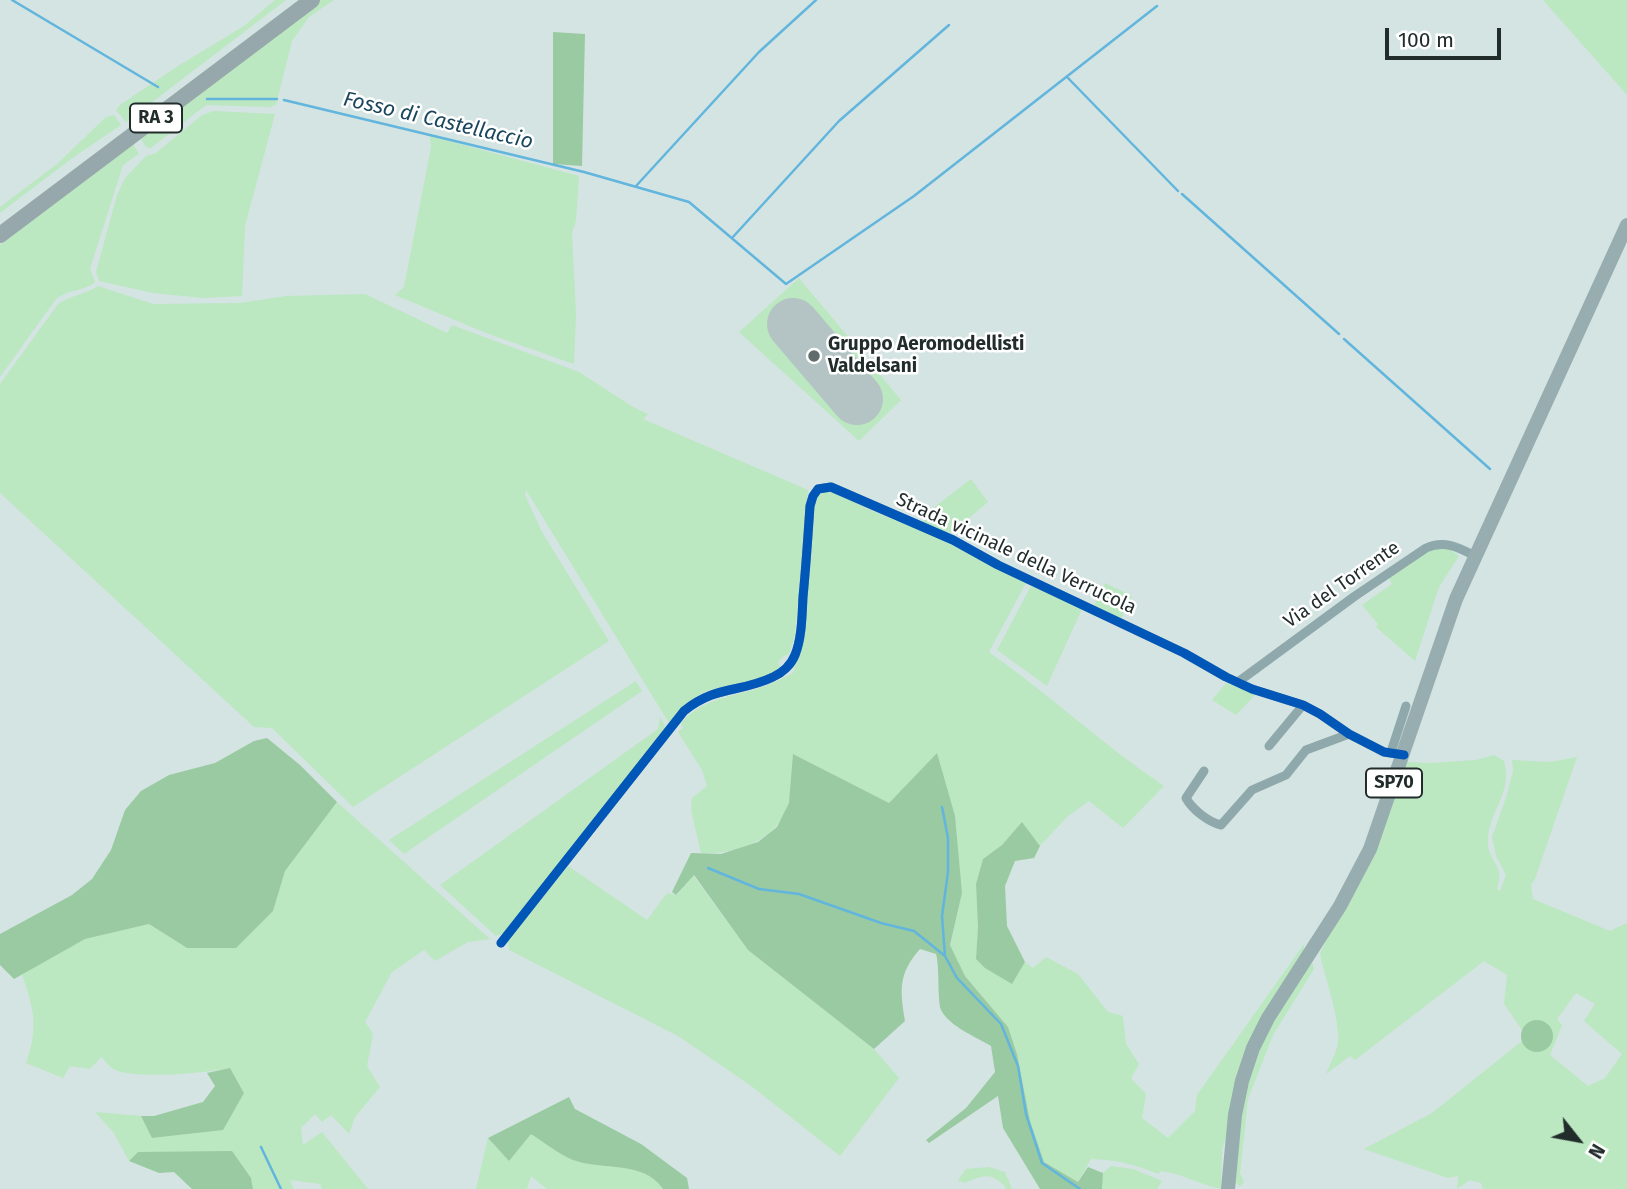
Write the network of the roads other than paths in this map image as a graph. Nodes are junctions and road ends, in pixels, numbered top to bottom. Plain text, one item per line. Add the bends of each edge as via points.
1 (295, 0) edge
2 (312, 0) edge
3 (0, 223) edge
4 (1627, 225) edge
5 (0, 235) edge
6 (1475, 556) junction
7 (1238, 682) junction
8 (1303, 705) junction
9 (1406, 706) dead end
10 (1349, 734) junction
11 (1269, 746) dead end
12 (1397, 753) junction
13 (1204, 771) dead end
14 (501, 943) dead end
15 (1228, 1189) edge

1 - 3 highway, RA 3
2 - 5 highway, RA 3
4 - 6 main road, SP70
6 - 7 street, Via del Torrente via 1447,544 1426,548
6 - 12 main road, SP70
7 - 8 street
7 - 14 street, Strada vicinale della Verrucola via 953,540 831,487 818,489 810,506 802,612 794,657 786,669 760,682 710,694 684,711
8 - 10 street
8 - 11 street
9 - 12 street
10 - 12 street via 1384,752
10 - 13 street via 1306,750 1286,775 1252,790 1222,825 1189,804 1186,797
12 - 15 main road, SP70 via 1376,835 1362,867 1253,1048 1235,1115

